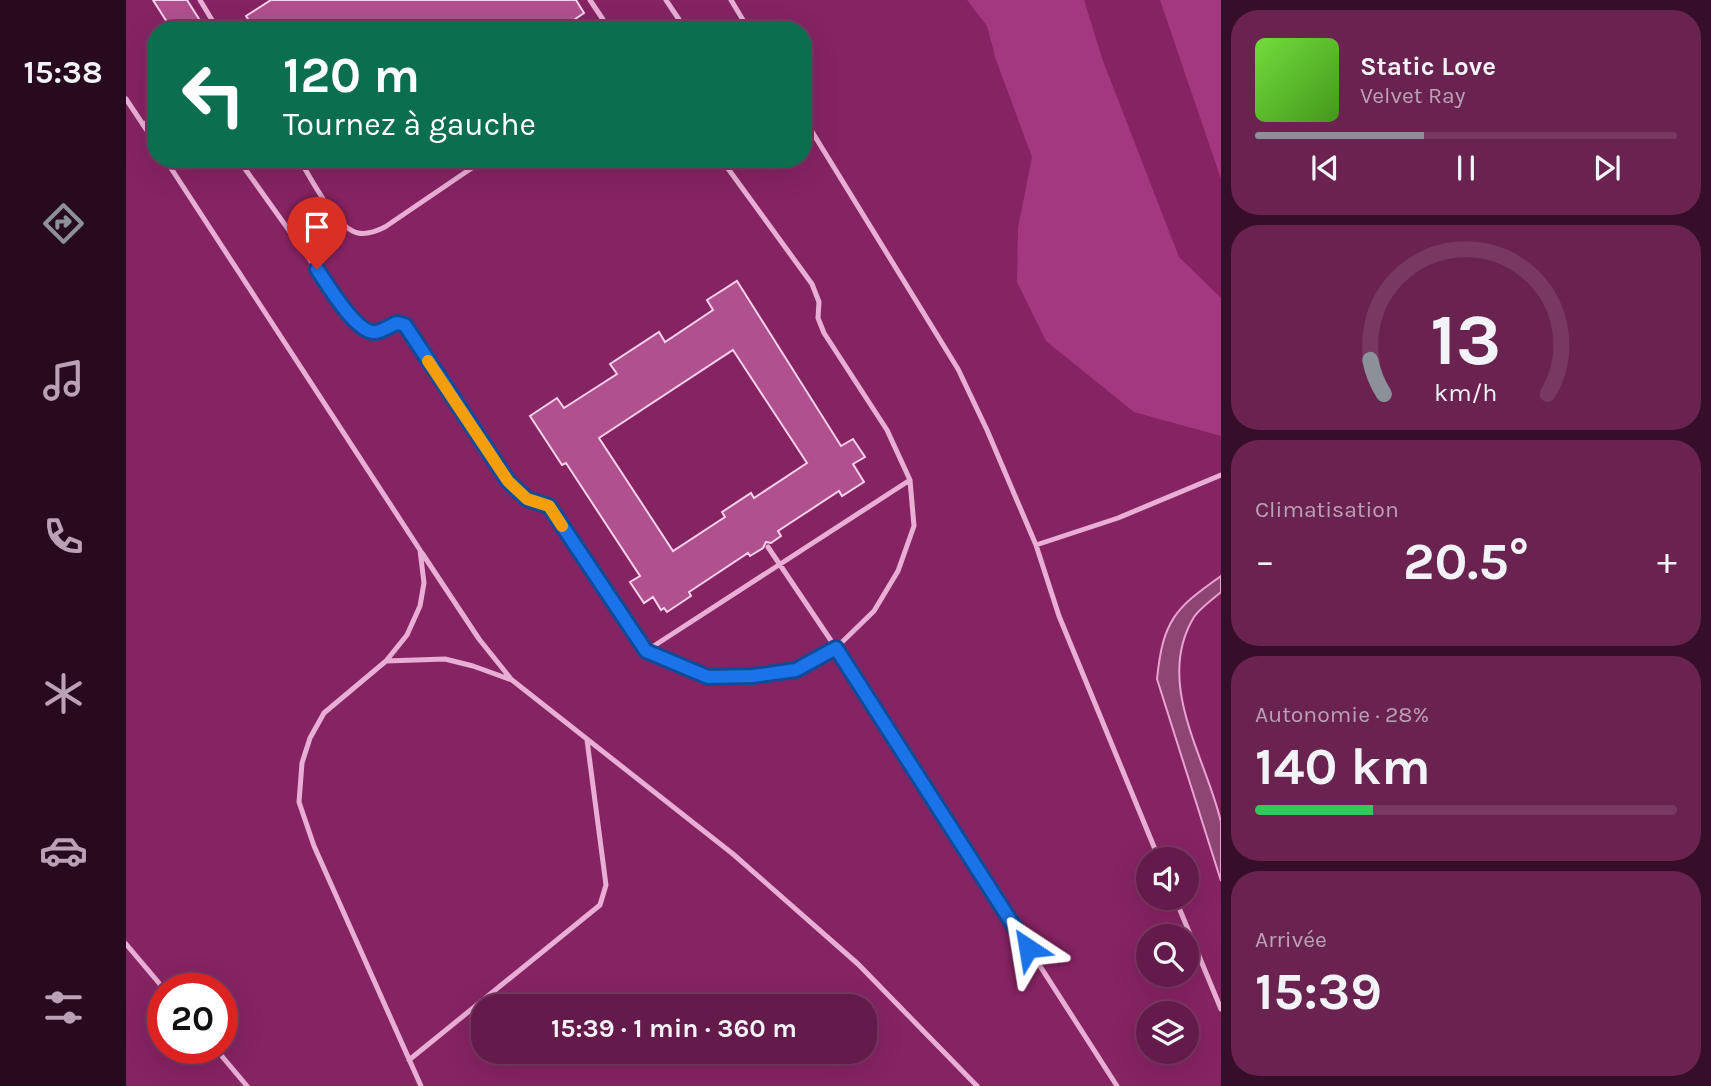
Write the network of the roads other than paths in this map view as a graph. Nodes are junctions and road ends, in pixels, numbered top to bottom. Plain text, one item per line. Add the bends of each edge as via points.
1 (200, 0) edge
2 (590, 0) edge
3 (666, 0) edge
4 (731, 0) edge
5 (213, 21) edge
6 (604, 21) edge
7 (680, 21) edge
8 (744, 21) edge
9 (126, 99) edge
10 (147, 122) edge
11 (143, 125) junction
12 (147, 131) edge
13 (812, 132) edge
14 (171, 168) edge
15 (244, 168) edge
16 (305, 168) edge
17 (472, 168) edge
18 (728, 168) edge
19 (1221, 475) edge
20 (910, 480) junction
21 (1037, 545) junction
22 (768, 547) dead end
23 (420, 550) junction
24 (780, 564) junction
25 (836, 648) junction
26 (646, 651) junction
27 (386, 661) junction
28 (512, 680) junction
29 (587, 739) junction
30 (1153, 847) edge
31 (1180, 910) edge
32 (126, 944) edge
33 (150, 973) edge
34 (1221, 1009) edge
35 (409, 1060) junction
36 (228, 1064) edge
37 (247, 1086) edge
38 (421, 1086) edge
39 (976, 1086) edge
40 (1117, 1086) edge

1 - 5 lane
2 - 6 lane
3 - 7 lane
4 - 8 lane
9 - 11 lane
10 - 11 lane
11 - 12 lane
13 - 21 lane via 958,369
14 - 23 lane
15 - 26 lane via 363,330 405,325 508,481 527,499 549,506
16 - 17 lane via 344,226 372,233
18 - 20 lane via 812,284 824,332 887,430
19 - 21 lane via 1118,518
20 - 24 lane
20 - 25 lane via 914,526 898,571 874,611
21 - 30 lane via 1059,616
22 - 24 lane
23 - 27 lane via 424,583 420,606 407,635
23 - 28 lane
24 - 25 lane
24 - 26 lane
25 - 26 lane via 796,670 742,677 708,677
25 - 40 lane
27 - 28 lane via 445,659
27 - 35 lane via 324,713 302,763 299,802
28 - 29 lane
29 - 35 lane via 606,885 600,905
29 - 39 lane via 733,854 858,964
31 - 34 lane
32 - 33 lane
35 - 38 lane
36 - 37 lane

